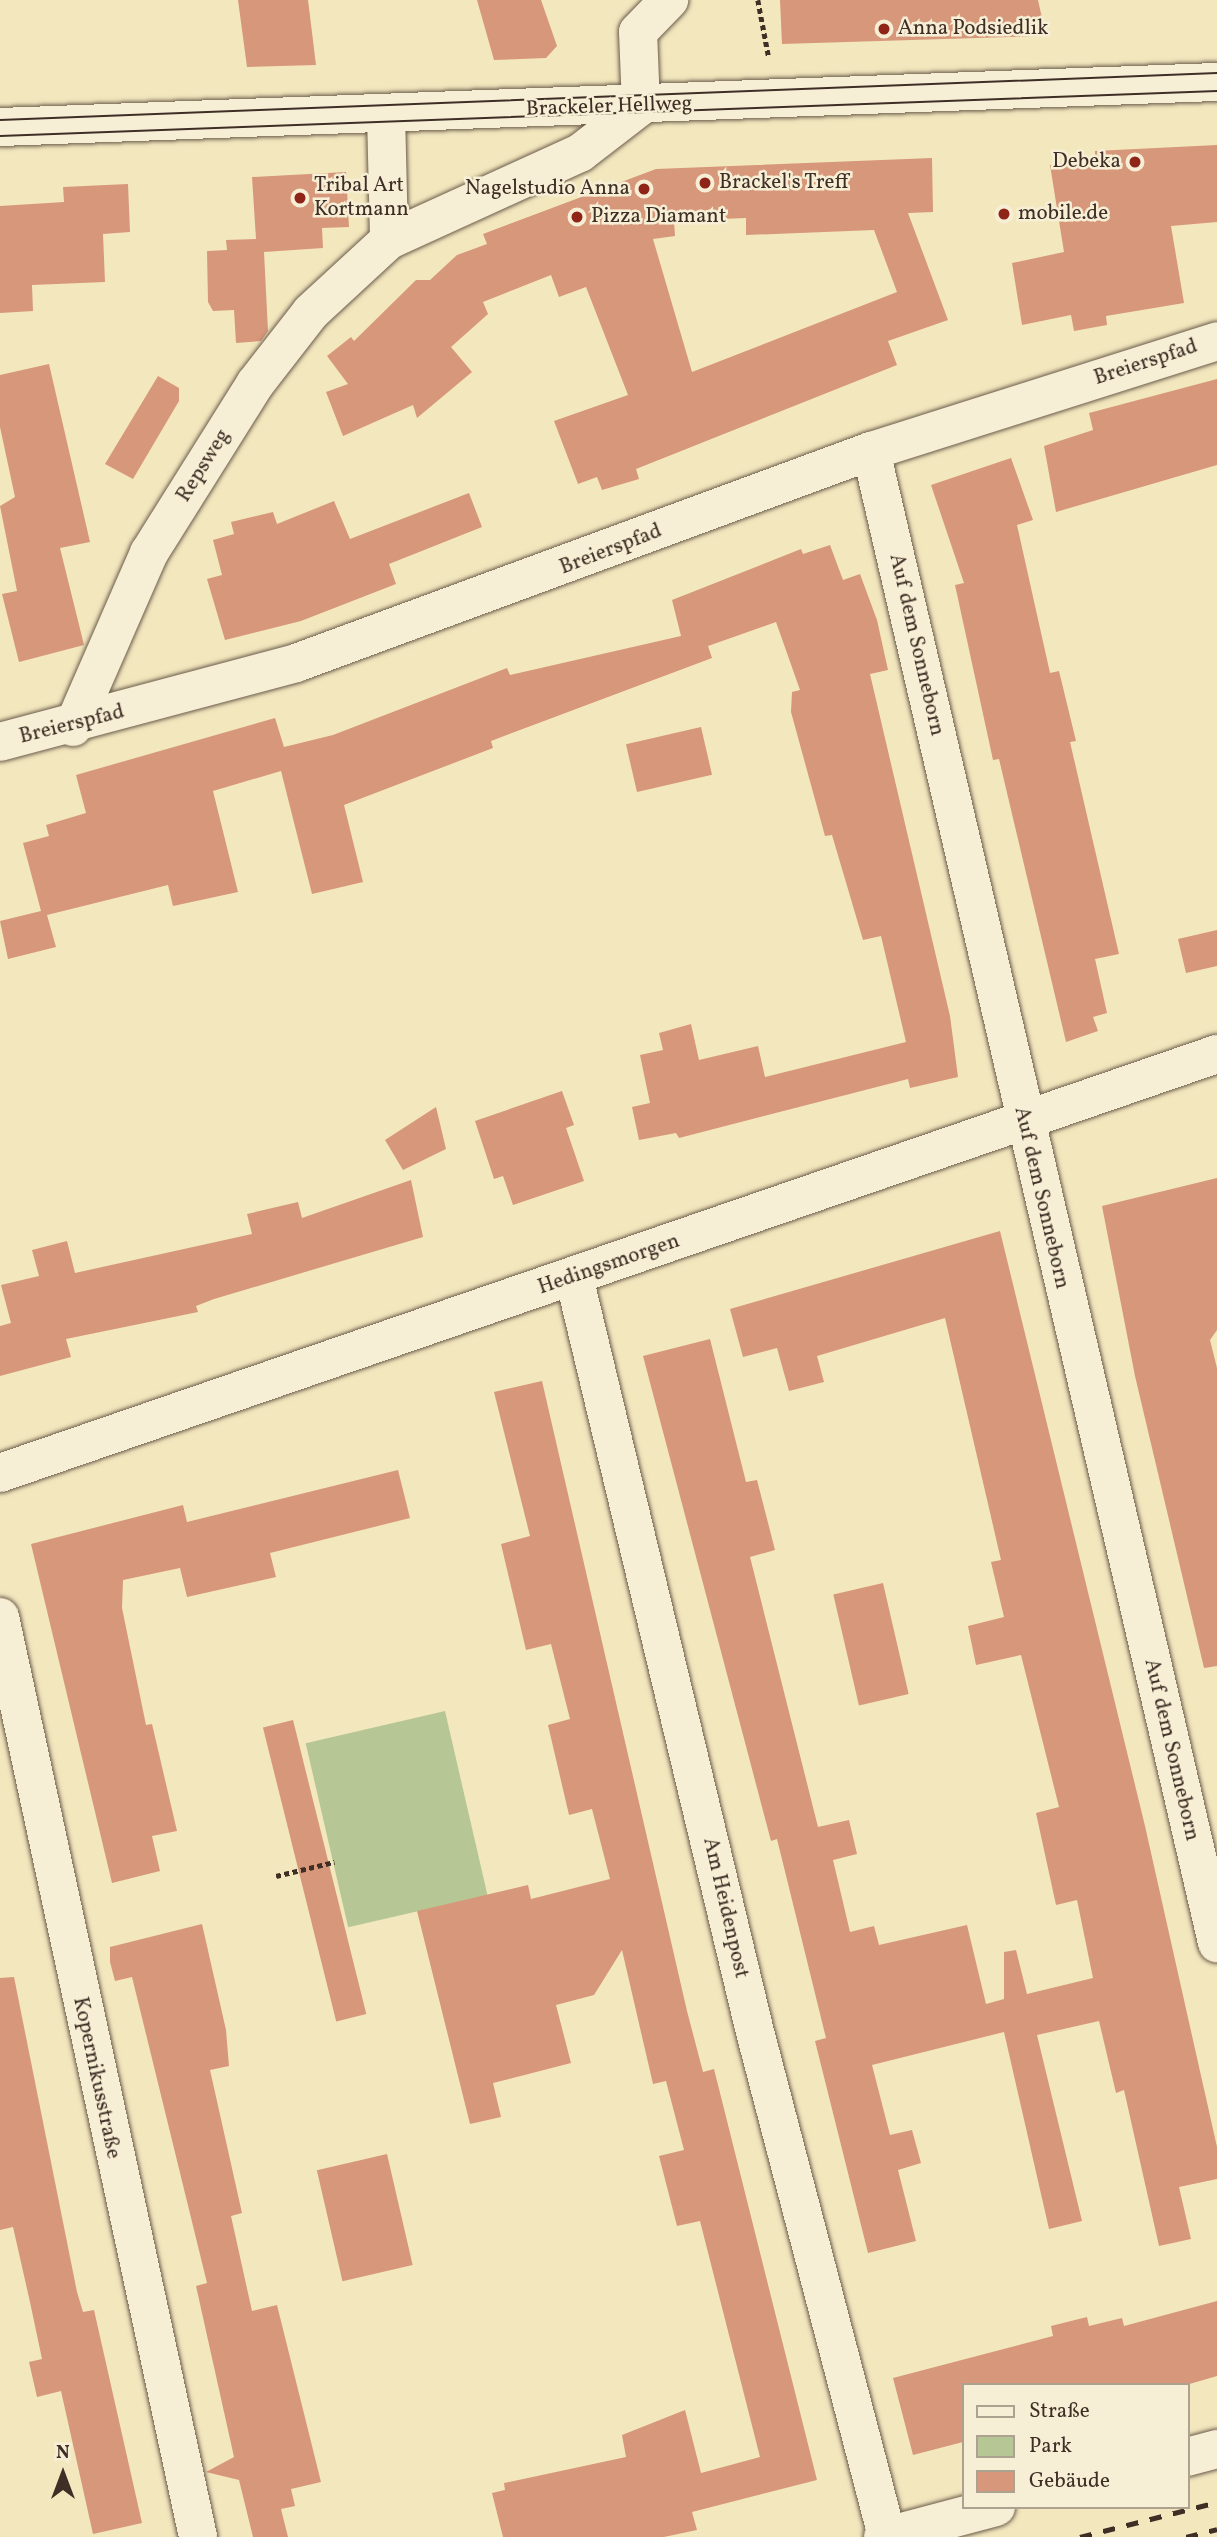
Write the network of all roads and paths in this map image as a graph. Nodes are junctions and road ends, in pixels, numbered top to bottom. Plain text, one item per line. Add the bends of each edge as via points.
1 (669, 0) edge
2 (758, 0) edge
3 (769, 58) dead end
4 (1217, 82) edge
5 (641, 106) junction
6 (386, 114) junction
7 (0, 127) edge
8 (389, 240) junction
9 (1217, 341) edge
10 (871, 451) junction
11 (72, 727) junction
12 (0, 742) edge
13 (1217, 1054) edge
14 (1024, 1125) junction
15 (575, 1277) junction
16 (0, 1473) edge
17 (0, 1617) edge
18 (334, 1862) dead end
19 (276, 1876) dead end
20 (1217, 1944) edge
21 (1217, 2449) edge
22 (1189, 2456) edge
23 (988, 2509) edge
24 (885, 2536) edge
25 (198, 2537) edge

1 - 5 street via 638,32
2 - 3 path
4 - 5 street, Brackeler Hellweg
5 - 6 street, Brackeler Hellweg
5 - 8 street, Repsweg via 580,153
6 - 7 street, Brackeler Hellweg
6 - 8 street
8 - 11 street, Repsweg via 311,312 254,384 149,553
9 - 10 street, Breierspfad
10 - 11 street, Breierspfad via 440,614
10 - 14 street, Auf dem Sonneborn
11 - 12 street, Breierspfad
13 - 14 street, Hedingsmorgen
14 - 15 street, Hedingsmorgen
14 - 20 street, Auf dem Sonneborn
15 - 16 street, Hedingsmorgen
15 - 24 street, Am Heidenpost via 754,2028
17 - 25 street, Kopernikusstraße
18 - 19 path
21 - 22 street
23 - 24 street

